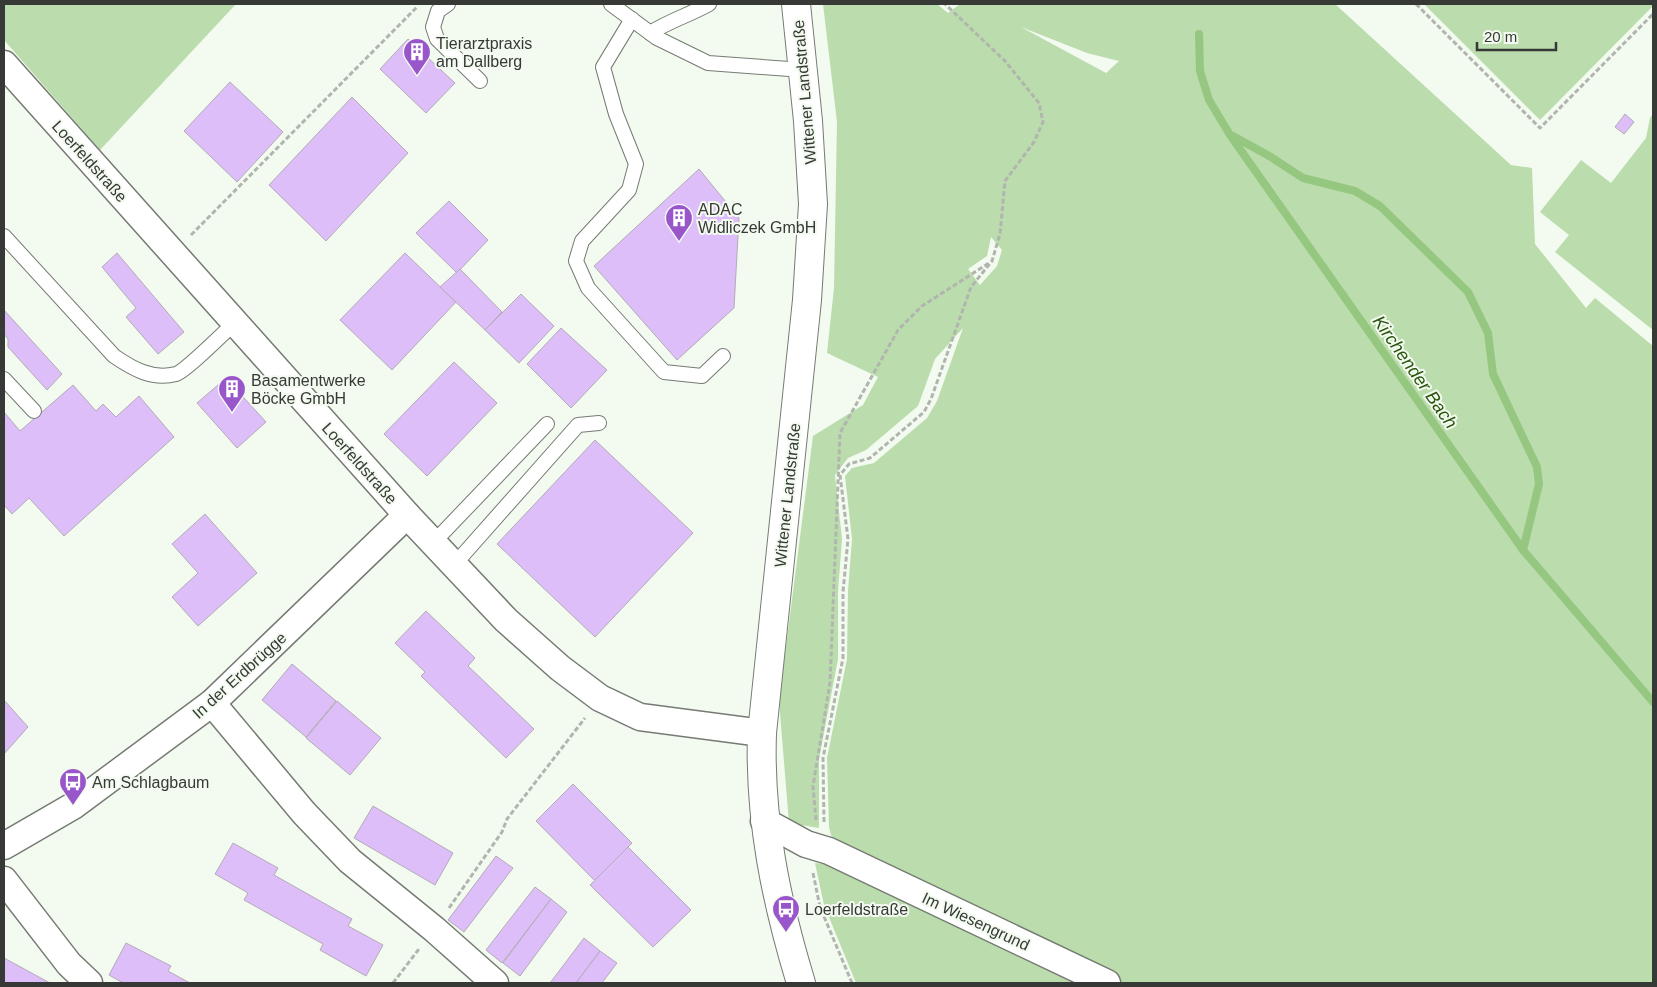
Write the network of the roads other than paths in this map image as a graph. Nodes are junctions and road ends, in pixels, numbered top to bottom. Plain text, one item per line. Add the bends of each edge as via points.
1 (448, 4) edge
2 (611, 4) edge
3 (708, 4) edge
4 (796, 4) edge
5 (632, 20) junction
6 (650, 33) junction
7 (4, 64) edge
8 (803, 70) junction
9 (480, 81) dead end
10 (6, 245) edge
11 (235, 322) junction
12 (723, 356) dead end
13 (4, 379) edge
14 (34, 411) dead end
15 (599, 423) dead end
16 (547, 424) dead end
17 (407, 515) junction
18 (433, 543) junction
19 (454, 565) junction
20 (212, 703) junction
21 (762, 733) junction
22 (764, 821) junction
23 (4, 846) edge
24 (4, 880) edge
25 (89, 983) edge
26 (495, 983) edge
27 (801, 983) edge
28 (1107, 983) edge

1 - 9 lane via 438,11 434,27 437,39
2 - 5 lane
3 - 6 lane via 672,19
4 - 8 main road, Wittener Landstraße
5 - 6 lane
5 - 12 lane via 603,67 616,114 636,164 629,190 582,241 576,261 588,288 664,372 702,376
6 - 8 lane via 708,63
7 - 11 street, Loerfeldstraße
8 - 21 main road, Wittener Landstraße via 812,204 808,300
10 - 11 lane via 114,356 142,373 151,376 177,374
11 - 17 street, Loerfeldstraße
13 - 14 lane
15 - 19 lane via 578,425
16 - 18 lane
17 - 18 street, Loerfeldstraße
17 - 20 street, In der Erdbrügge
18 - 19 street, Loerfeldstraße
19 - 21 street, Loerfeldstraße via 506,620 600,698 640,717
20 - 23 street, In der Erdbrügge via 73,806
20 - 26 street via 304,814 350,861
21 - 22 main road, Wittener Landstraße
22 - 27 main road, Wittener Landstraße via 786,934
22 - 28 street, Im Wiesengrund
24 - 25 street via 69,964

